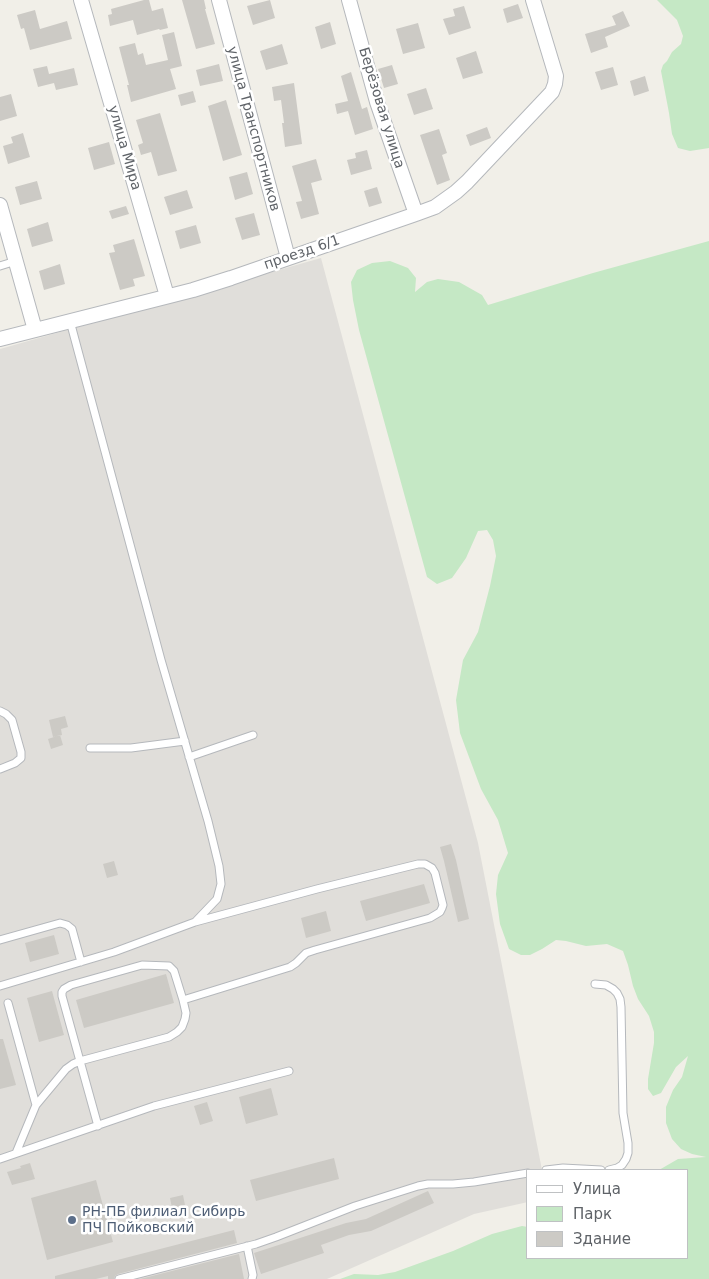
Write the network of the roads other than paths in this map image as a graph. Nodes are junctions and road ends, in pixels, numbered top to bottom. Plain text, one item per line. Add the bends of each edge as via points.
1 (81, 0) edge
2 (219, 0) edge
3 (349, 0) edge
4 (534, 0) edge
5 (0, 205) edge
6 (416, 214) junction
7 (288, 258) junction
8 (16, 261) junction
9 (0, 266) edge
10 (167, 296) junction
11 (70, 320) junction
12 (35, 330) junction
13 (0, 339) edge
14 (0, 711) edge
15 (253, 735) dead end
16 (185, 741) junction
17 (90, 748) dead end
18 (189, 757) junction
19 (0, 769) edge
20 (195, 922) junction
21 (0, 940) edge
22 (81, 962) junction
23 (595, 984) dead end
24 (0, 986) edge
25 (183, 1000) junction
26 (8, 1003) dead end
27 (80, 1061) junction
28 (289, 1071) dead end
29 (36, 1105) junction
30 (98, 1126) junction
31 (16, 1153) junction
32 (0, 1159) edge
33 (554, 1169) edge
34 (582, 1169) edge
35 (613, 1169) edge
36 (526, 1173) edge
37 (247, 1246) junction
38 (119, 1279) edge
39 (252, 1279) edge

1 - 10 street, улица Мира
2 - 7 street, улица Транспортников
3 - 6 street, Берёзовая улица via 377,102
4 - 6 street, проезд 6/1 via 556,76 552,92 456,192 435,207
5 - 8 street
6 - 7 street, проезд 6/1
7 - 10 street, проезд 6/1
8 - 9 lane
8 - 12 street
10 - 11 street, проезд 6/1
11 - 12 street, проезд 6/1
11 - 16 lane
12 - 13 street, проезд 6/1
14 - 19 lane via 12,720 21,752 15,763
15 - 18 lane
16 - 17 lane via 131,748
16 - 18 lane
18 - 20 lane via 221,877 217,899
20 - 22 lane
20 - 25 lane via 418,864 432,868 443,905 440,912 430,918 315,950 306,953 290,967
21 - 22 lane via 60,923 72,930
22 - 24 lane
23 - 35 lane via 613,989 621,1007 623,1112 628,1153 622,1165
25 - 27 lane via 185,1019 177,1032
25 - 27 lane via 169,966 142,965 71,985 62,992 62,996
26 - 29 lane
27 - 29 lane via 66,1069
27 - 30 lane
28 - 30 lane via 154,1106
29 - 31 lane
30 - 31 lane
31 - 32 lane
33 - 34 lane
36 - 37 lane via 410,1188
37 - 38 lane
37 - 39 lane

